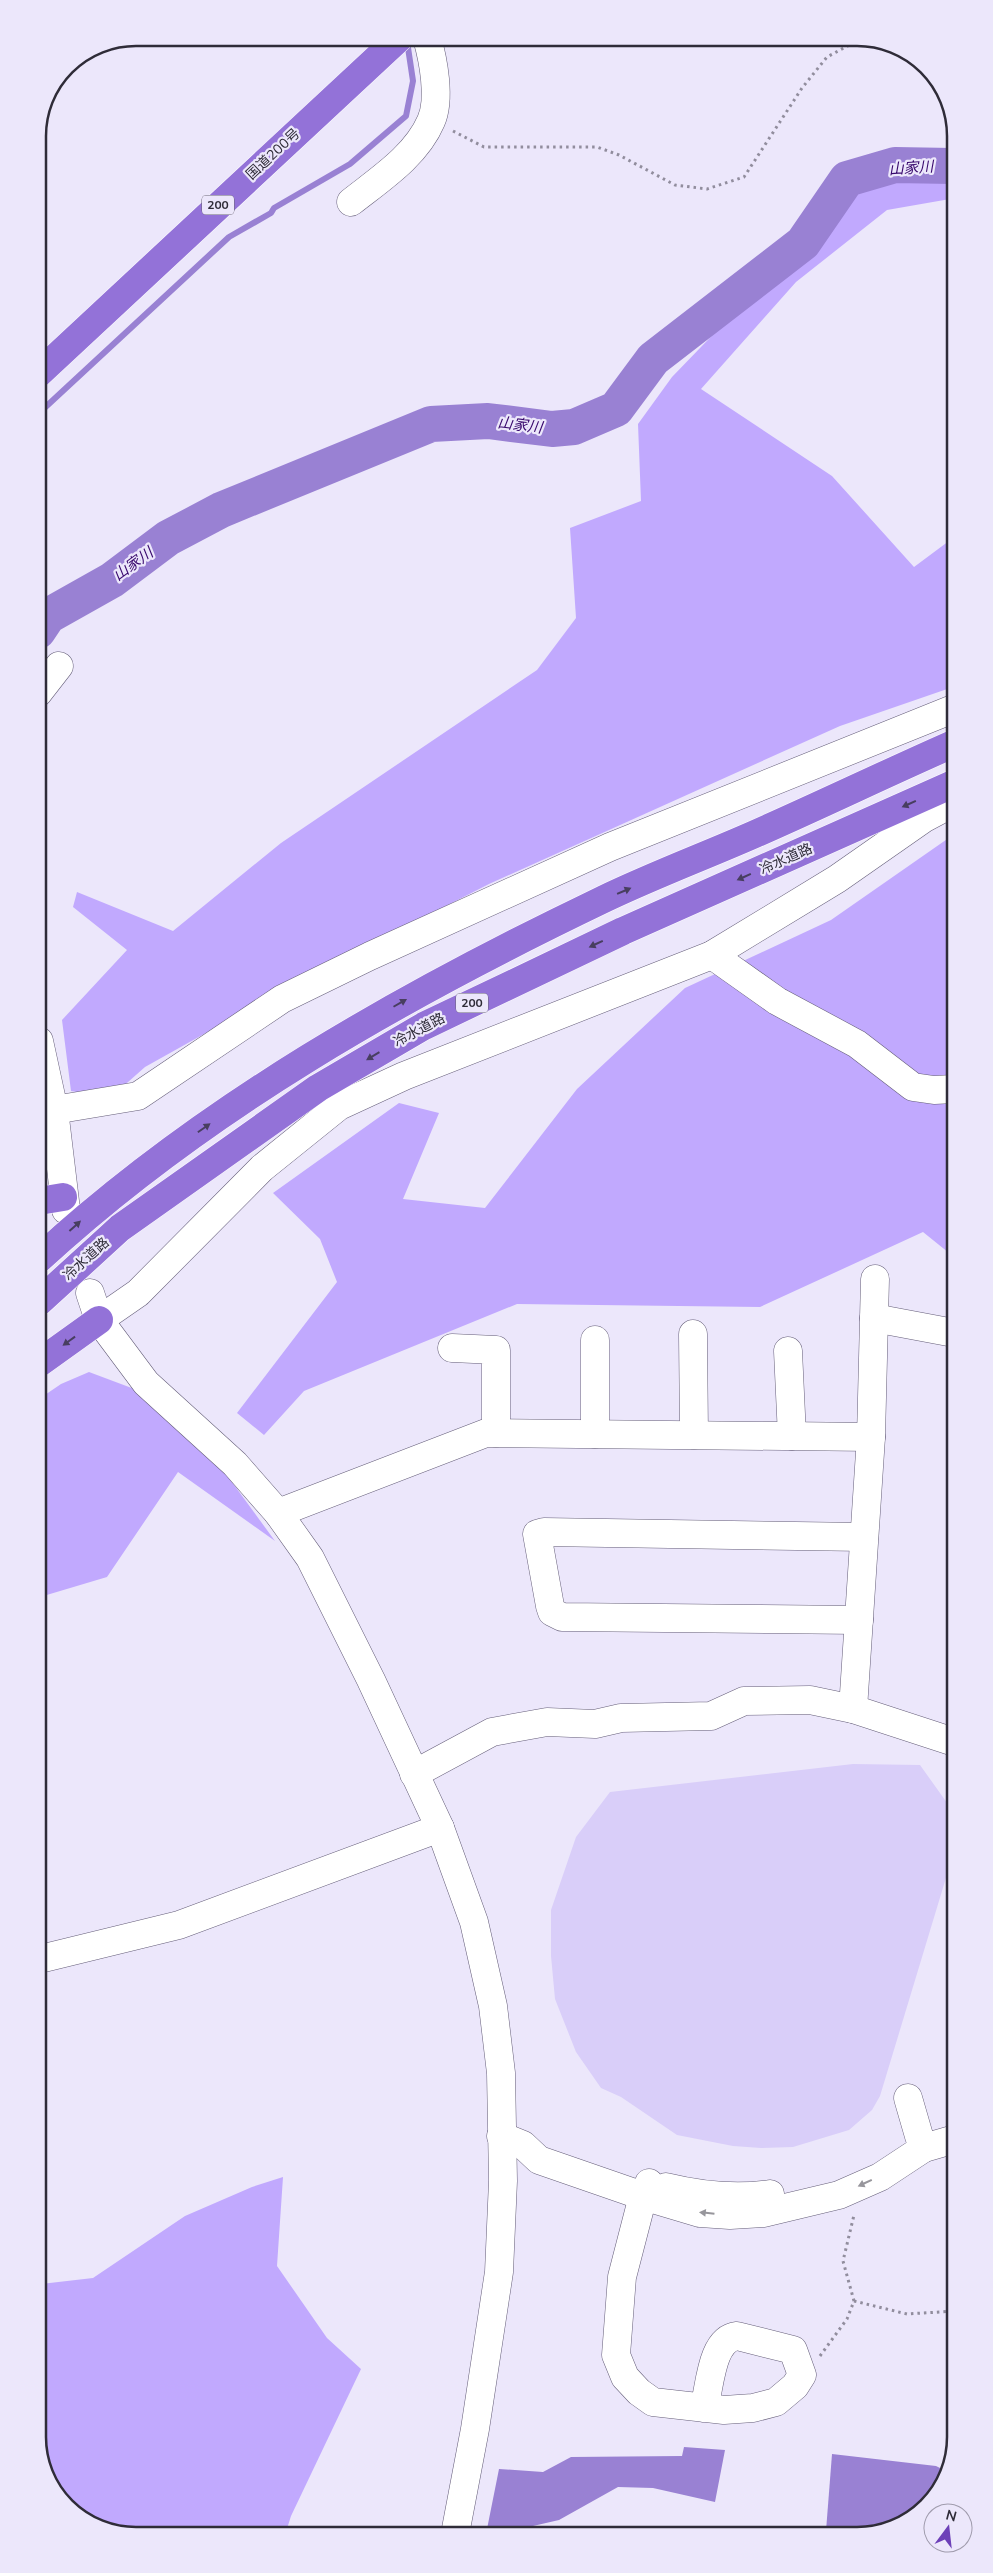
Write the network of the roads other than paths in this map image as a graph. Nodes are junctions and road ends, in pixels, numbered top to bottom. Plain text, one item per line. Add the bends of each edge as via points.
1 (390, 46) edge
2 (429, 46) edge
3 (351, 202) dead end
4 (46, 367) edge
5 (59, 666) dead end
6 (46, 682) edge
7 (947, 711) edge
8 (947, 747) edge
9 (947, 787) edge
10 (947, 807) edge
11 (712, 954) junction
12 (46, 1073) edge
13 (947, 1089) edge
14 (54, 1110) junction
15 (56, 1203) edge
16 (46, 1253) edge
17 (875, 1279) dead end
18 (90, 1293) dead end
19 (46, 1296) edge
20 (874, 1318) junction
21 (99, 1320) junction
22 (947, 1332) edge
23 (693, 1334) dead end
24 (595, 1340) dead end
25 (452, 1348) dead end
26 (788, 1351) dead end
27 (46, 1358) edge
28 (496, 1433) junction
29 (595, 1434) junction
30 (694, 1435) junction
31 (792, 1436) junction
32 (871, 1437) junction
33 (278, 1512) junction
34 (864, 1537) junction
35 (859, 1620) junction
36 (853, 1709) junction
37 (947, 1740) edge
38 (414, 1774) junction
39 (440, 1828) junction
40 (46, 1958) edge
41 (908, 2098) dead end
42 (947, 2125) edge
43 (512, 2140) junction
44 (947, 2140) edge
45 (921, 2142) junction
46 (646, 2190) junction
47 (704, 2408) junction
48 (456, 2527) edge

1 - 4 highway, 国道200号 / 200
2 - 3 street via 435,93 432,120 406,157
5 - 6 street
7 - 14 street via 610,846 370,956 282,999 138,1096
16 -> 8 highway, 200 via 103,1201 209,1124 404,1000 606,898
9 -> 19 highway, 冷水道路 / 200 via 623,931 424,1026 318,1088 120,1228
10 - 11 street via 923,819 837,879
11 - 13 street via 778,1001 857,1044 913,1087
11 - 21 street via 404,1076 339,1106 262,1168 138,1293
12 - 14 street
14 - 15 street
17 - 20 street
18 - 21 street
20 - 22 street
20 - 32 street
21 -> 27 highway
21 - 33 street via 146,1383 235,1464
23 - 30 street
24 - 29 street
25 - 28 street via 496,1350
26 - 31 street
28 - 29 street
28 - 33 street via 486,1433
29 - 30 street
30 - 31 street
31 - 32 street
32 - 34 street
33 - 38 street via 310,1558
34 - 35 street
34 - 35 street via 537,1534 550,1606 552,1612 562,1617
35 - 36 street
36 - 37 street
36 - 38 street via 810,1700 744,1702 711,1716 621,1718 595,1724 547,1722 492,1732
38 - 39 street
39 - 40 street via 179,1925
39 - 43 street via 474,1922 493,2006
41 - 45 street
42 - 45 street via 935,2128
43 - 46 street via 544,2142
43 - 48 street via 503,2181 499,2272
44 - 45 street
45 - 46 street via 834,2179 798,2190 752,2197
45 -> 46 street via 880,2177 839,2195 764,2213 700,2213
46 - 47 street via 622,2277 616,2355 625,2377 653,2402
47 - 47 street via 753,2408 776,2402 795,2386 802,2375 793,2350 736,2336 728,2337 718,2347

